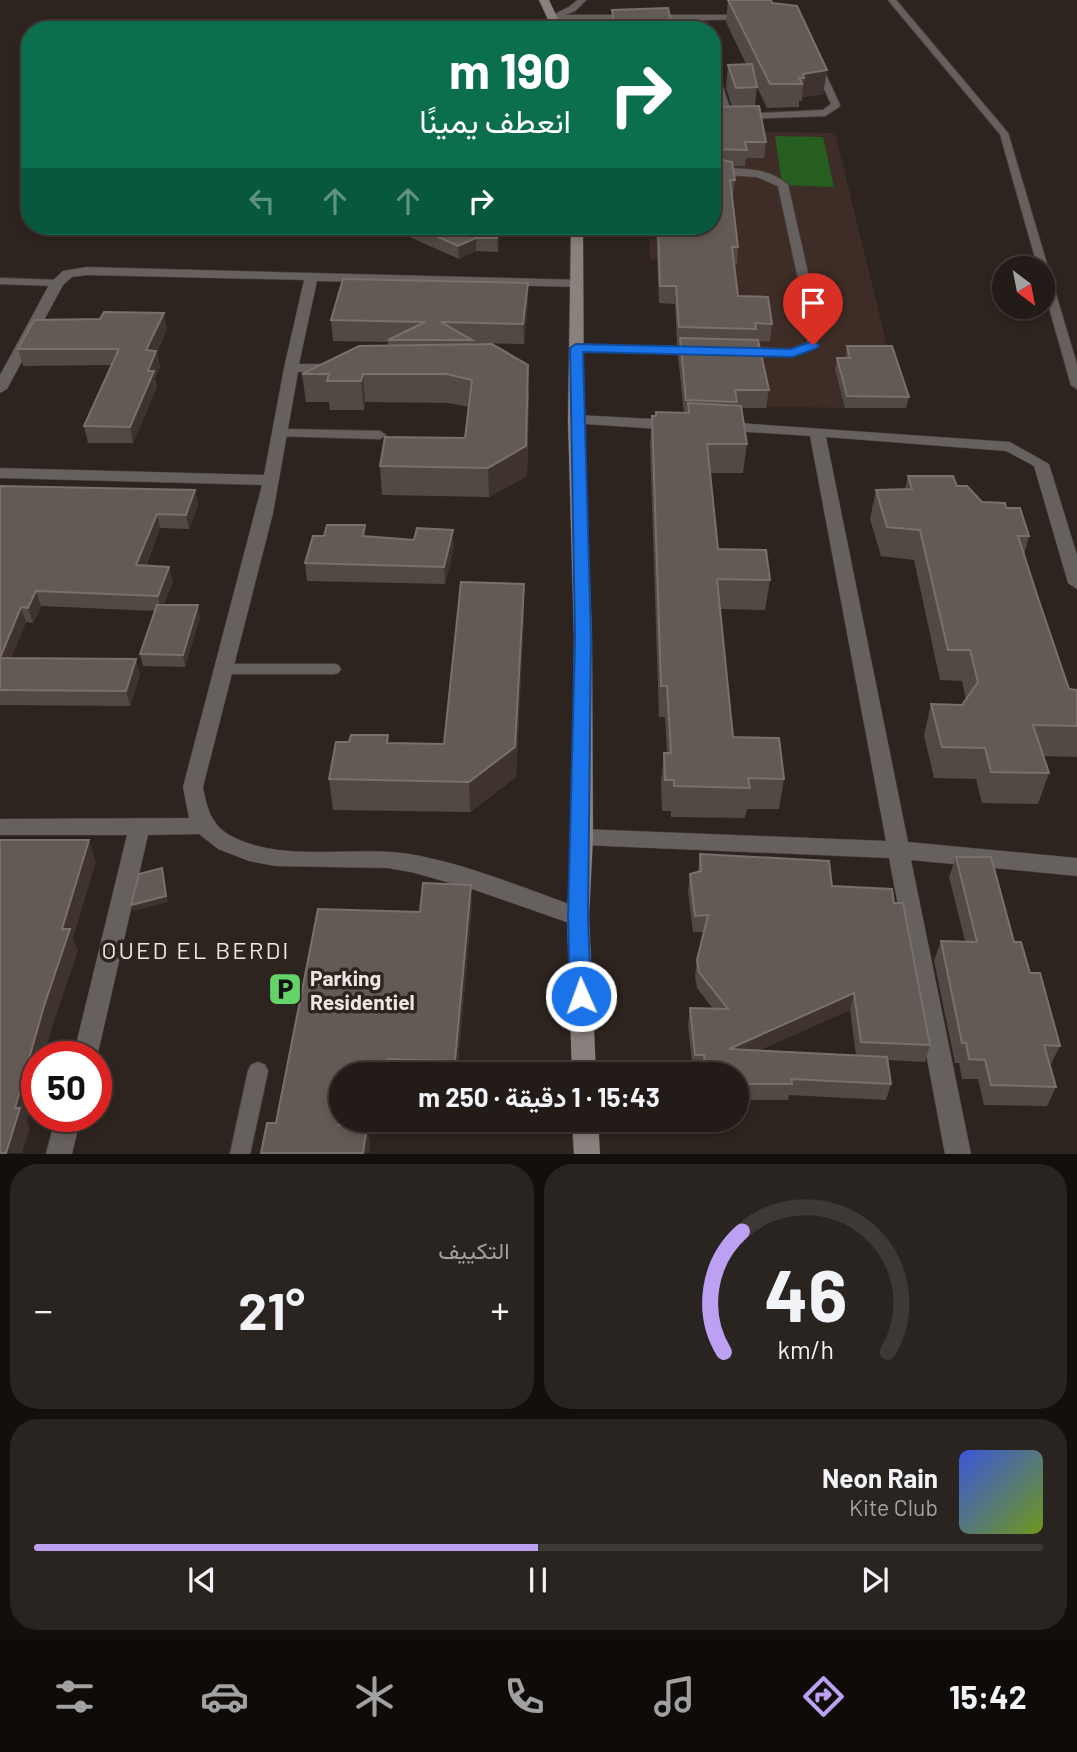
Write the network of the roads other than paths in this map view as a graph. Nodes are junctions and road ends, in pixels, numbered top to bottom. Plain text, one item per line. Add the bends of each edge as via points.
1 (544, 0) edge
2 (582, 0) edge
3 (892, 0) edge
4 (552, 17) junction
5 (589, 17) junction
6 (751, 17) edge
7 (697, 18) junction
8 (554, 21) edge
9 (590, 21) edge
10 (698, 21) edge
11 (815, 59) edge
12 (721, 93) edge
13 (721, 118) edge
14 (729, 118) junction
15 (721, 171) edge
16 (577, 235) edge
17 (1040, 256) edge
18 (312, 275) junction
19 (0, 281) edge
20 (57, 283) junction
21 (578, 284) junction
22 (1055, 309) edge
23 (576, 348) junction
24 (703, 350) edge
25 (729, 351) edge
26 (291, 368) junction
27 (357, 368) edge
28 (1077, 385) edge
29 (0, 389) edge
30 (576, 420) junction
31 (817, 432) junction
32 (279, 433) junction
33 (380, 435) dead end
34 (0, 473) edge
35 (271, 480) junction
36 (1077, 583) edge
37 (226, 669) junction
38 (333, 669) dead end
39 (204, 826) junction
40 (0, 827) edge
41 (139, 828) junction
42 (582, 837) junction
43 (901, 850) junction
44 (1077, 867) edge
45 (578, 917) junction
46 (89, 1041) edge
47 (584, 1062) edge
48 (258, 1071) dead end
49 (65, 1132) edge
50 (586, 1132) edge
51 (59, 1153) edge
52 (240, 1153) edge
53 (587, 1153) edge
54 (958, 1153) edge

1 - 4 main road
2 - 4 lane
3 - 17 lane via 1004,132
4 - 5 lane
4 - 8 main road
5 - 7 lane
5 - 9 lane
6 - 7 lane
7 - 10 lane
11 - 14 lane via 836,105 833,110
12 - 14 lane
13 - 14 lane
15 - 25 lane via 756,172 783,185 815,330 813,345 793,353
16 - 21 main road
18 - 20 street via 87,271 68,274
18 - 21 street
18 - 26 street
19 - 20 lane
20 - 29 street
21 - 23 main road
22 - 28 lane
23 - 24 lane
23 - 30 main road
26 - 27 street
26 - 32 street
30 - 31 street
30 - 42 main road via 583,638
31 - 36 street via 1010,447 1029,455 1041,464
31 - 43 street
32 - 33 lane
32 - 35 street
34 - 35 street
35 - 37 street
37 - 38 lane
37 - 39 street via 193,787
39 - 41 street
39 - 45 street via 228,843 252,852 296,859 408,862
40 - 41 street
41 - 46 street
42 - 43 street
42 - 45 main road
43 - 44 street
43 - 54 street
45 - 47 main road
48 - 52 lane
49 - 51 street
50 - 53 main road

